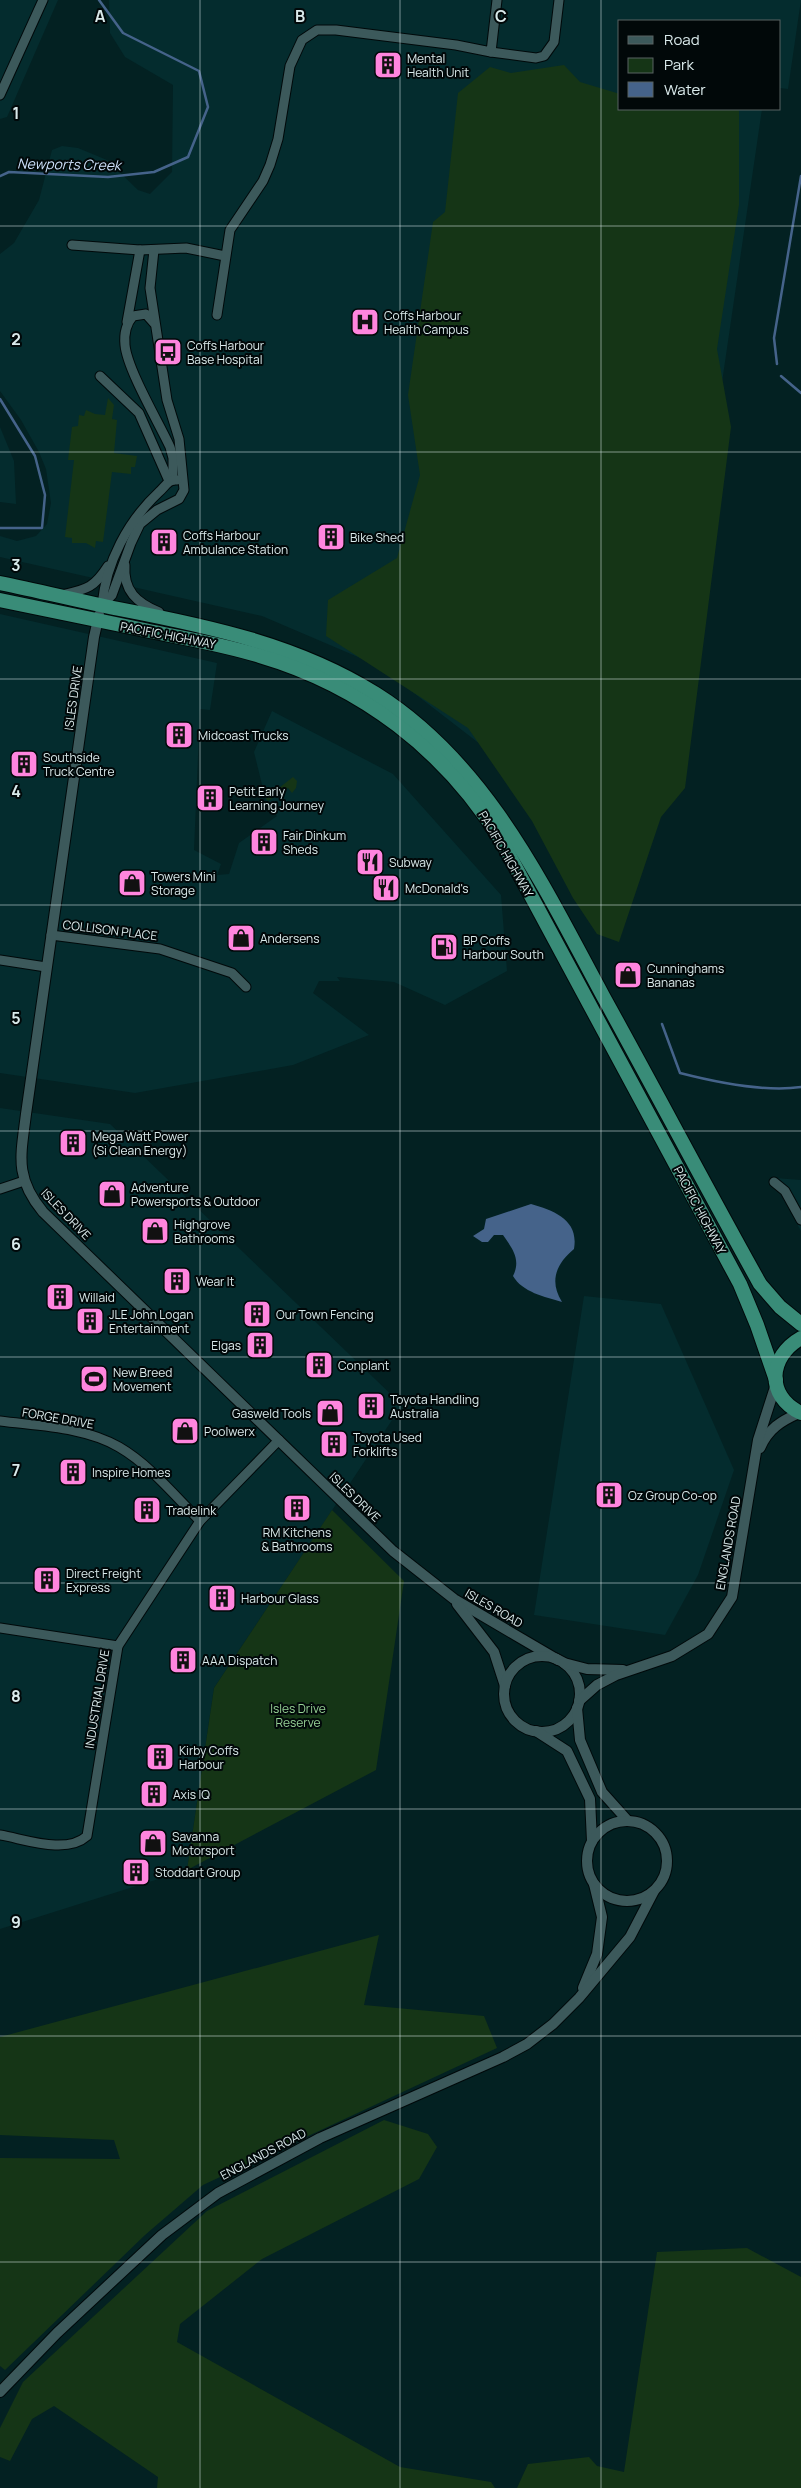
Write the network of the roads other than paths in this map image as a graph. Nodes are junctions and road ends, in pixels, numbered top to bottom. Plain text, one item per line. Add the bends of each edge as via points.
1 (43, 0) edge
2 (498, 0) edge
3 (559, 0) edge
4 (491, 52) junction
5 (0, 95) edge
6 (72, 246) dead end
7 (140, 250) junction
8 (154, 250) junction
9 (225, 256) junction
10 (217, 314) dead end
11 (154, 324) junction
12 (126, 328) junction
13 (100, 376) dead end
14 (169, 483) junction
15 (184, 487) junction
16 (176, 500) junction
17 (115, 555) junction
18 (126, 555) junction
19 (0, 583) edge
20 (60, 595) junction
21 (0, 600) edge
22 (102, 605) junction
23 (179, 620) junction
24 (98, 621) junction
25 (51, 935) junction
26 (0, 960) edge
27 (46, 967) junction
28 (246, 988) dead end
29 (24, 1182) junction
30 (774, 1182) dead end
31 (0, 1189) edge
32 (801, 1220) edge
33 (801, 1324) edge
34 (801, 1338) edge
35 (776, 1382) junction
36 (800, 1413) edge
37 (0, 1421) edge
38 (279, 1440) junction
39 (756, 1458) junction
40 (200, 1522) junction
41 (454, 1599) junction
42 (0, 1628) edge
43 (118, 1646) junction
44 (561, 1661) junction
45 (634, 1669) junction
46 (505, 1686) junction
47 (578, 1704) junction
48 (536, 1731) junction
49 (628, 1821) junction
50 (0, 1835) edge
51 (592, 1841) junction
52 (594, 1884) junction
53 (654, 1891) junction
54 (579, 1998) junction
55 (0, 2392) edge

1 - 5 street
2 - 4 street
3 - 4 street via 554,42 544,56 536,58
4 - 9 street via 336,30 316,30 302,40 290,66 278,140 270,166 230,230
6 - 7 street
7 - 8 street
7 - 12 street
8 - 9 street via 186,248
8 - 11 street via 150,281
9 - 10 street
11 - 12 street via 149,316 136,314
11 - 15 street via 167,400 179,439
12 - 14 street via 125,345 129,359 172,453
13 - 14 street via 139,414
14 - 15 street via 179,481
14 - 16 street via 167,497
14 - 17 street via 134,518
15 - 16 street via 182,496
16 - 18 street via 140,524
17 - 20 street via 94,585
17 - 22 street
18 - 22 street via 112,595
18 - 23 street via 126,580 132,595 146,607
19 - 20 highway, PACIFIC HIGHWAY
20 - 22 highway, PACIFIC HIGHWAY
21 - 24 highway, PACIFIC HIGHWAY
22 - 23 highway, PACIFIC HIGHWAY
22 - 24 street, ISLES DRIVE
23 - 33 highway, PACIFIC HIGHWAY via 264,643 354,681 402,712 477,783 506,824 566,929 760,1284
24 - 25 street, ISLES DRIVE
24 - 35 highway, PACIFIC HIGHWAY via 240,650 311,674 354,695 390,718 455,777 501,840 740,1284
25 - 27 street, ISLES DRIVE
25 - 28 street, COLLISON PLACE via 160,949 232,974
26 - 27 street
27 - 29 street, ISLES DRIVE via 22,1149
29 - 31 street
29 - 38 street, ISLES DRIVE via 44,1212
30 - 32 street via 785,1191
34 - 35 highway via 780,1356
35 - 36 highway, PACIFIC HIGHWAY via 788,1406
35 - 39 street via 761,1428
36 - 39 street via 768,1432
37 - 40 street, FORGE DRIVE via 92,1436 119,1447 153,1474
38 - 40 street, INDUSTRIAL DRIVE
38 - 41 street, ISLES DRIVE via 393,1551
39 - 45 street, ENGLANDS ROAD via 732,1596 708,1634 672,1656
40 - 43 street, INDUSTRIAL DRIVE
41 - 44 street, ISLES ROAD
41 - 46 street, ISLES ROAD via 494,1652
42 - 43 street
43 - 50 street, INDUSTRIAL DRIVE via 87,1836 80,1842 64,1845
44 - 45 street, ENGLANDS ROAD via 598,1670
44 - 46 street, ENGLANDS ROAD via 543,1656 522,1662 511,1672
44 - 47 street, ENGLANDS ROAD via 577,1680
45 - 47 street, ENGLANDS ROAD via 596,1685
46 - 48 street, ENGLANDS ROAD via 505,1701 511,1715 522,1726
47 - 48 street, ENGLANDS ROAD via 570,1720 558,1728
47 - 49 street, ENGLANDS ROAD via 580,1740 602,1792
48 - 51 street, ENGLANDS ROAD via 567,1751 590,1799
49 - 51 street via 607,1826
49 - 53 street, ENGLANDS ROAD via 654,1831 666,1850 666,1872
51 - 52 street, ENGLANDS ROAD via 587,1862
52 - 53 street via 605,1894 626,1901 642,1898
52 - 54 street, ENGLANDS ROAD via 602,1917 597,1954
53 - 54 street, ENGLANDS ROAD via 630,1937
54 - 55 street, ENGLANDS ROAD via 553,2024 503,2057 320,2138 218,2193 162,2235 57,2333

